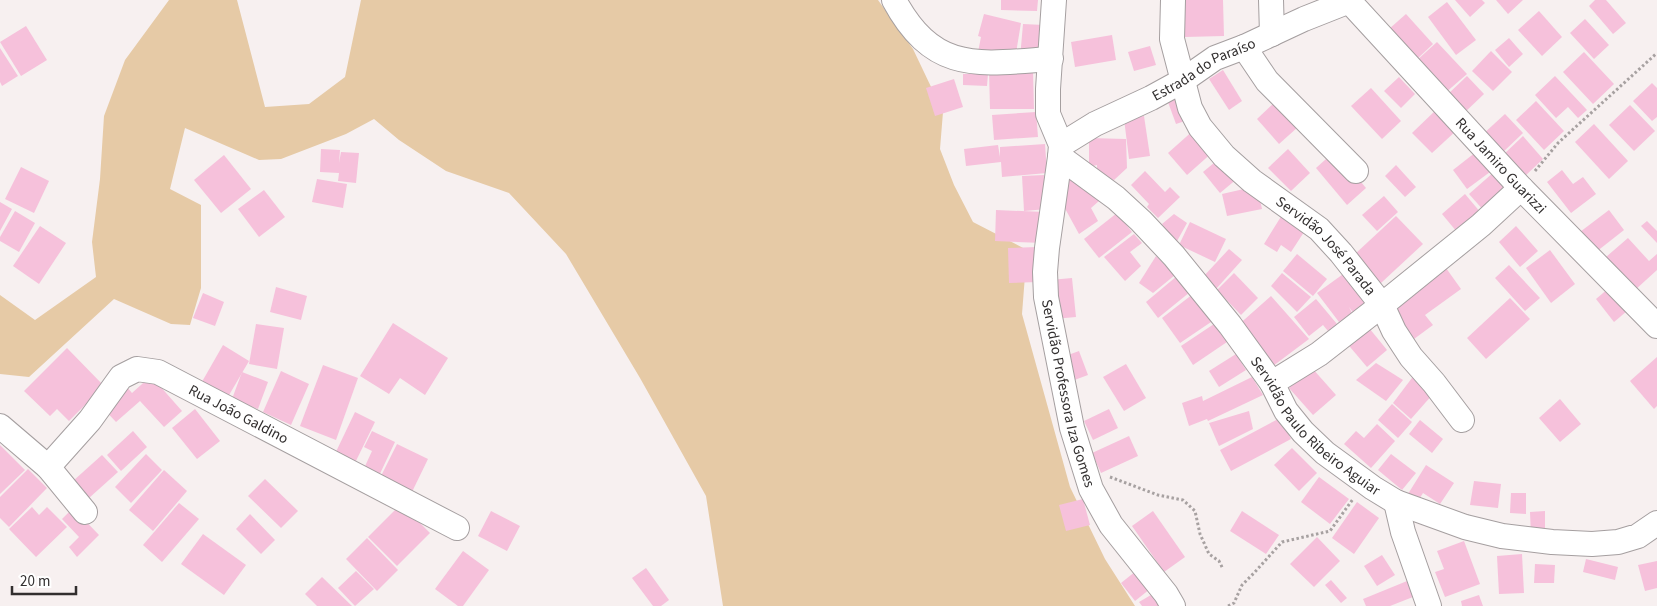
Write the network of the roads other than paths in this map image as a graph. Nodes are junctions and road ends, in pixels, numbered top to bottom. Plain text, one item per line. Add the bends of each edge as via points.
1 (894, 0) edge
2 (1054, 0) edge
3 (1173, 0) edge
4 (1271, 0) edge
5 (1346, 1) edge
6 (1272, 34) junction
7 (1244, 47) junction
8 (1051, 60) junction
9 (1182, 81) junction
10 (1061, 151) junction
11 (1356, 170) dead end
12 (1522, 188) junction
13 (1382, 305) junction
14 (1657, 326) edge
15 (1272, 383) junction
16 (1462, 420) dead end
17 (0, 426) edge
18 (48, 468) junction
19 (1396, 502) junction
20 (85, 512) dead end
21 (1657, 523) edge
22 (456, 528) dead end
23 (1173, 606) edge
24 (1429, 606) edge

1 - 8 street via 918,36 946,55 988,64
2 - 8 street
3 - 9 street, Servidão José Parada via 1172,39
4 - 6 street
5 - 6 street, Estrada do Paraíso
5 - 12 street, Rua Jamiro Guarizzi
6 - 7 street, Estrada do Paraíso
7 - 9 street, Estrada do Paraíso via 1215,58
7 - 11 street via 1267,81
8 - 10 street via 1048,114
9 - 10 street, Estrada do Paraíso via 1095,124
9 - 13 street, Servidão José Parada via 1196,121 1224,156 1252,181 1319,229
10 - 15 street, Servidão Paulo Ribeiro Aguiar via 1141,221 1205,294
10 - 23 street, Servidão Professora Iza Gomes via 1045,272 1046,297 1072,428 1091,489 1111,526
12 - 13 street
12 - 14 street, Rua Jamiro Guarizzi
13 - 15 street via 1319,354
13 - 16 street, Servidão José Parada via 1411,357
15 - 19 street, Servidão Paulo Ribeiro Aguiar via 1286,411 1303,432 1325,453
17 - 18 street
18 - 20 street
18 - 22 street, Rua João Galdino via 90,420 121,377 137,369 158,372
19 - 21 street, Servidão Paulo Ribeiro Aguiar via 1465,527 1502,536 1552,542 1618,542 1638,536
19 - 24 street

